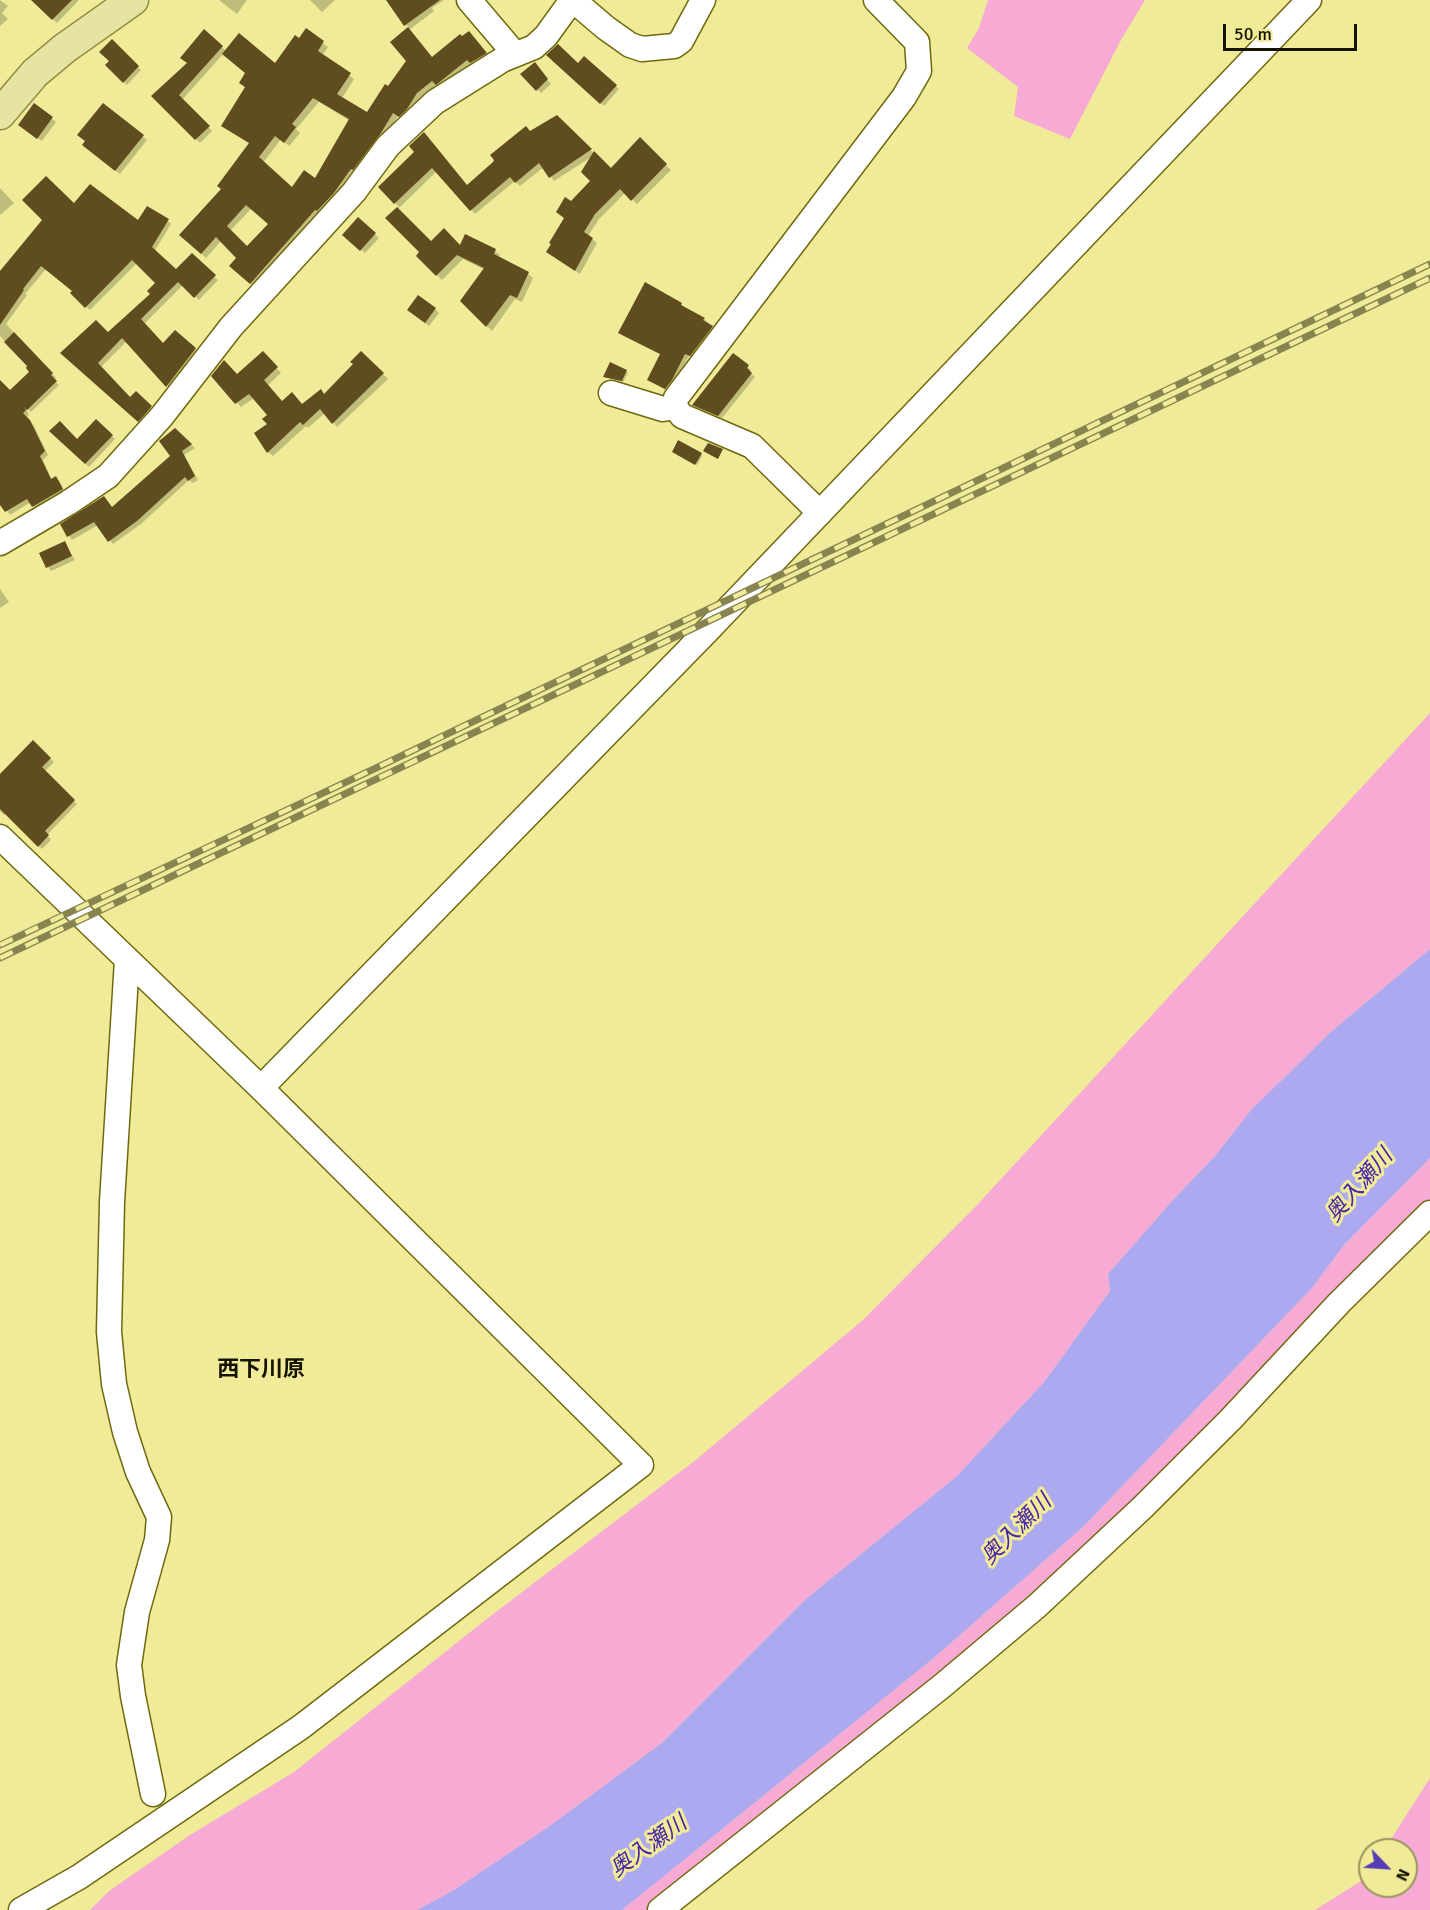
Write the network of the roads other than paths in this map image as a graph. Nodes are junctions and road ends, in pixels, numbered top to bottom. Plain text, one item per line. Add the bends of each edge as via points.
1 (133, 0) edge
2 (469, 0) edge
3 (573, 0) edge
4 (703, 0) edge
5 (876, 0) edge
6 (1309, 0) edge
7 (515, 54) junction
8 (0, 114) edge
9 (611, 393) dead end
10 (675, 407) junction
11 (820, 513) junction
12 (0, 543) edge
13 (0, 837) edge
14 (128, 960) junction
15 (261, 1088) junction
16 (1430, 1213) edge
17 (153, 1794) dead end
18 (21, 1910) edge
19 (660, 1910) edge

1 - 8 main road via 35,73
2 - 7 street
3 - 4 street via 606,28 642,49 674,46 681,41
3 - 7 street via 546,36 534,47
5 - 10 street via 917,42 919,71 904,97 676,398
6 - 11 street
7 - 12 street via 435,102 388,146 354,192 231,327 162,416 108,476
9 - 10 street via 663,409
10 - 11 street via 682,416 752,446
11 - 15 street
13 - 14 street
14 - 15 street
14 - 17 street via 112,1202 109,1332 124,1432 159,1517 129,1665
15 - 18 street via 641,1465 301,1727 79,1877
16 - 19 street via 1143,1507 1037,1606

